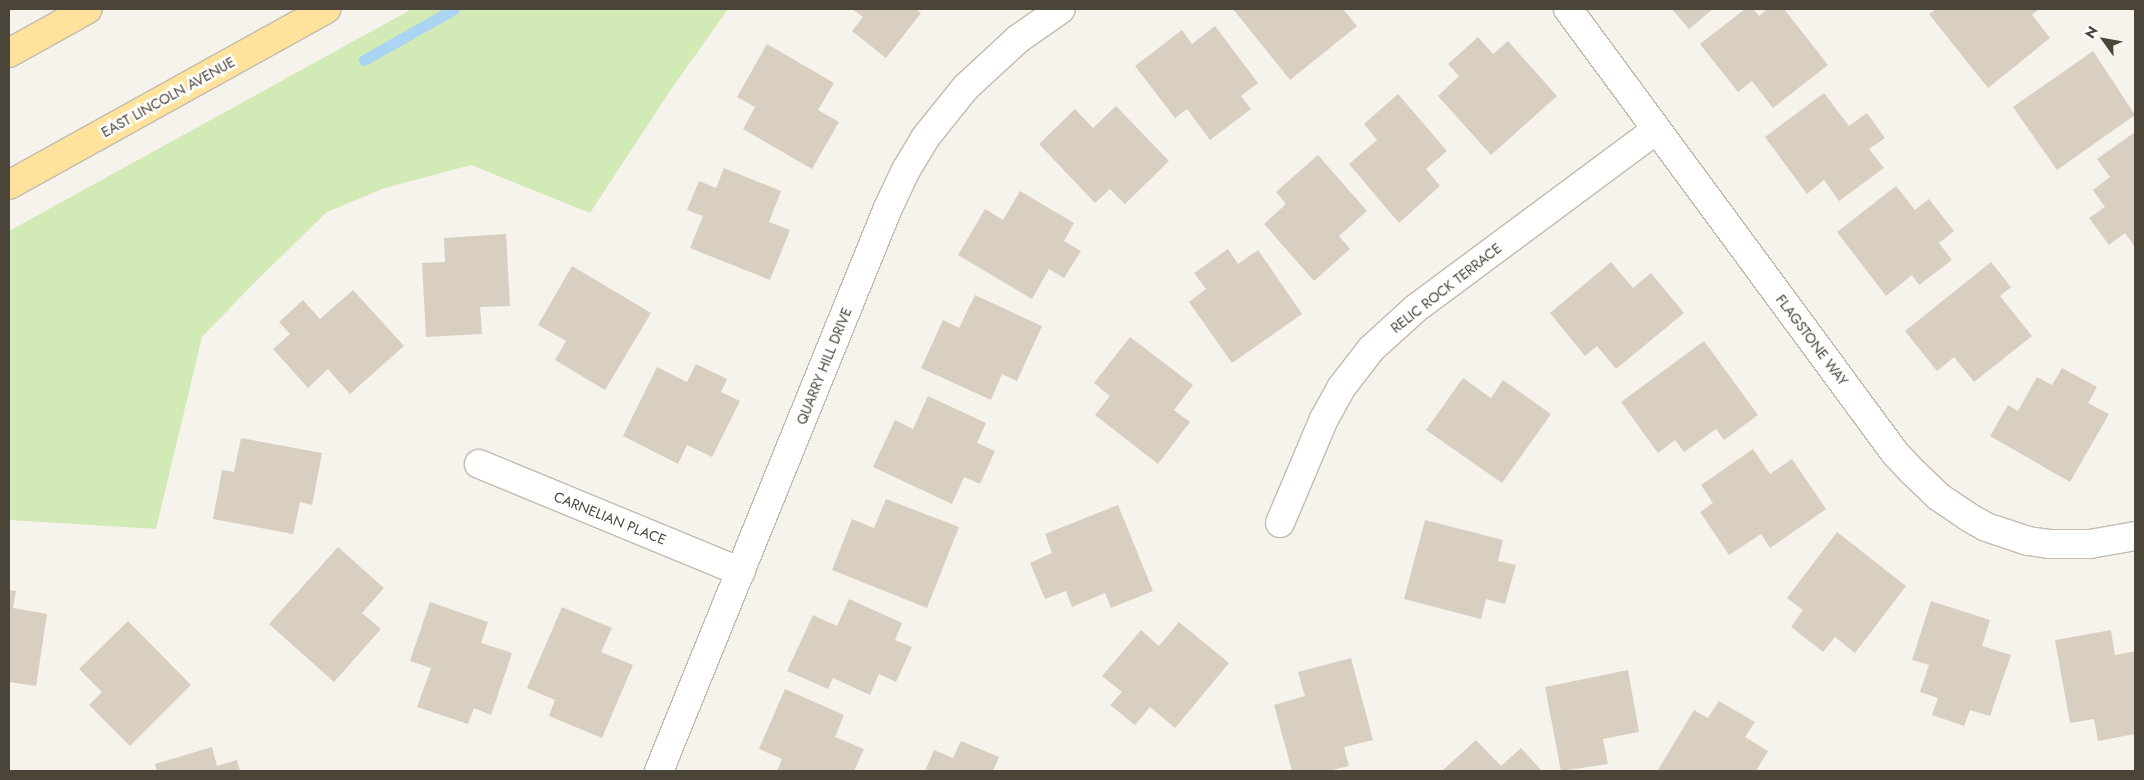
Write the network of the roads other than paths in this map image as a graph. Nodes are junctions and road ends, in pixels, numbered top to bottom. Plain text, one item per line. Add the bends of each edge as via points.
1 (88, 9) edge
2 (327, 9) edge
3 (1060, 9) edge
4 (1568, 9) edge
5 (9, 53) edge
6 (1656, 130) junction
7 (9, 185) edge
8 (479, 464) dead end
9 (1280, 522) dead end
10 (2135, 536) edge
11 (741, 572) junction
12 (658, 771) edge

1 - 5 main road
2 - 7 main road, EAST LINCOLN AVENUE
3 - 11 street, QUARRY HILL DRIVE via 1018,39 966,87 930,132 906,170
4 - 6 street, FLAGSTONE WAY
6 - 9 street, RELIC ROCK TERRACE via 1415,309 1371,349 1336,396
6 - 10 street, FLAGSTONE WAY via 1896,453 1939,497 1986,527 2028,541 2090,544
8 - 11 street, CARNELIAN PLACE
11 - 12 street, QUARRY HILL DRIVE

